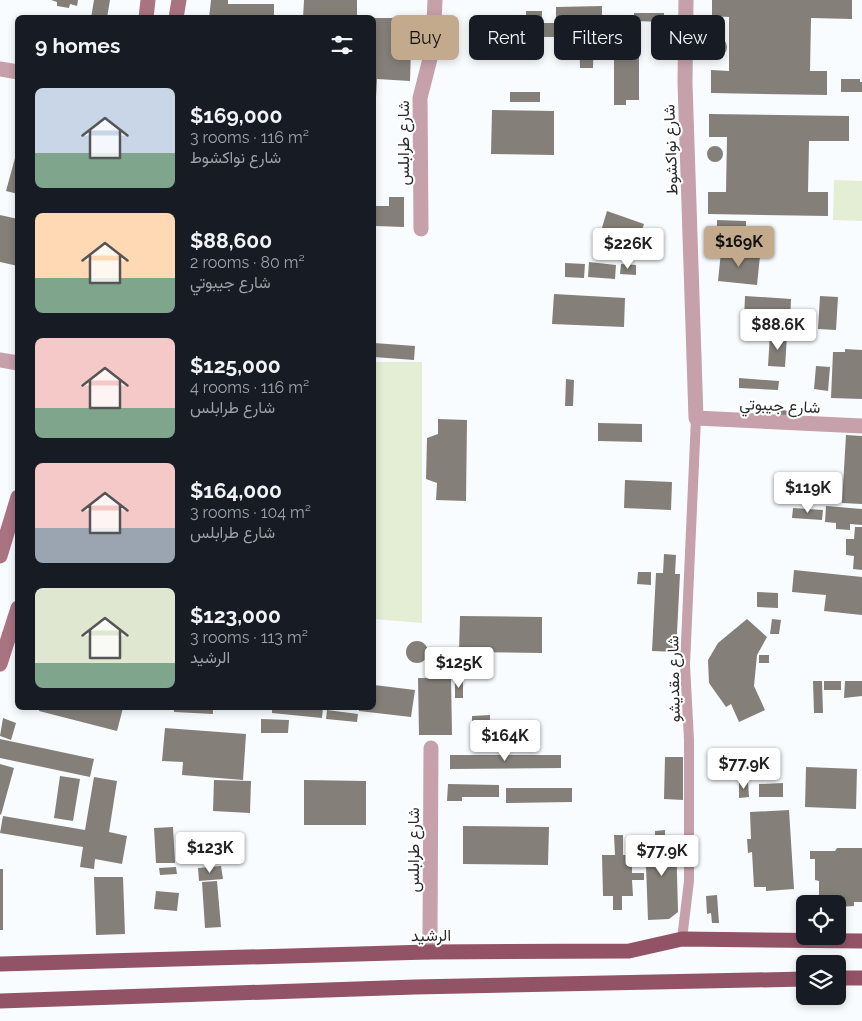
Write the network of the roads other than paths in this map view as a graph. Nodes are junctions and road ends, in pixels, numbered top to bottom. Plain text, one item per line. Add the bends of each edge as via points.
1 (148, 0) edge
2 (179, 0) edge
3 (435, 0) edge
4 (686, 0) edge
5 (146, 15) edge
6 (176, 15) edge
7 (0, 69) edge
8 (15, 72) edge
9 (421, 229) dead end
10 (0, 360) edge
11 (15, 362) edge
12 (696, 418) junction
13 (862, 426) edge
14 (15, 507) edge
15 (0, 556) edge
16 (15, 617) edge
17 (0, 664) edge
18 (431, 748) dead end
19 (682, 939) junction
20 (862, 940) edge
21 (428, 952) junction
22 (0, 964) edge
23 (846, 978) edge
24 (862, 978) edge
25 (796, 979) edge
26 (0, 1001) edge

1 - 5 main road
2 - 6 main road
3 - 9 street, شارع طرابلس via 434,47 420,98
4 - 12 street, شارع نواكشوط
7 - 8 street
10 - 11 street
12 - 13 street, شارع جيبوتي
12 - 19 lane, شارع مقديشو via 685,665 689,740 689,882
14 - 15 main road
16 - 17 main road
18 - 21 street, شارع طرابلس
19 - 20 main road, الرشيد
19 - 21 main road, الرشيد via 629,951
21 - 22 main road, الرشيد
23 - 24 main road
25 - 26 main road via 415,987

